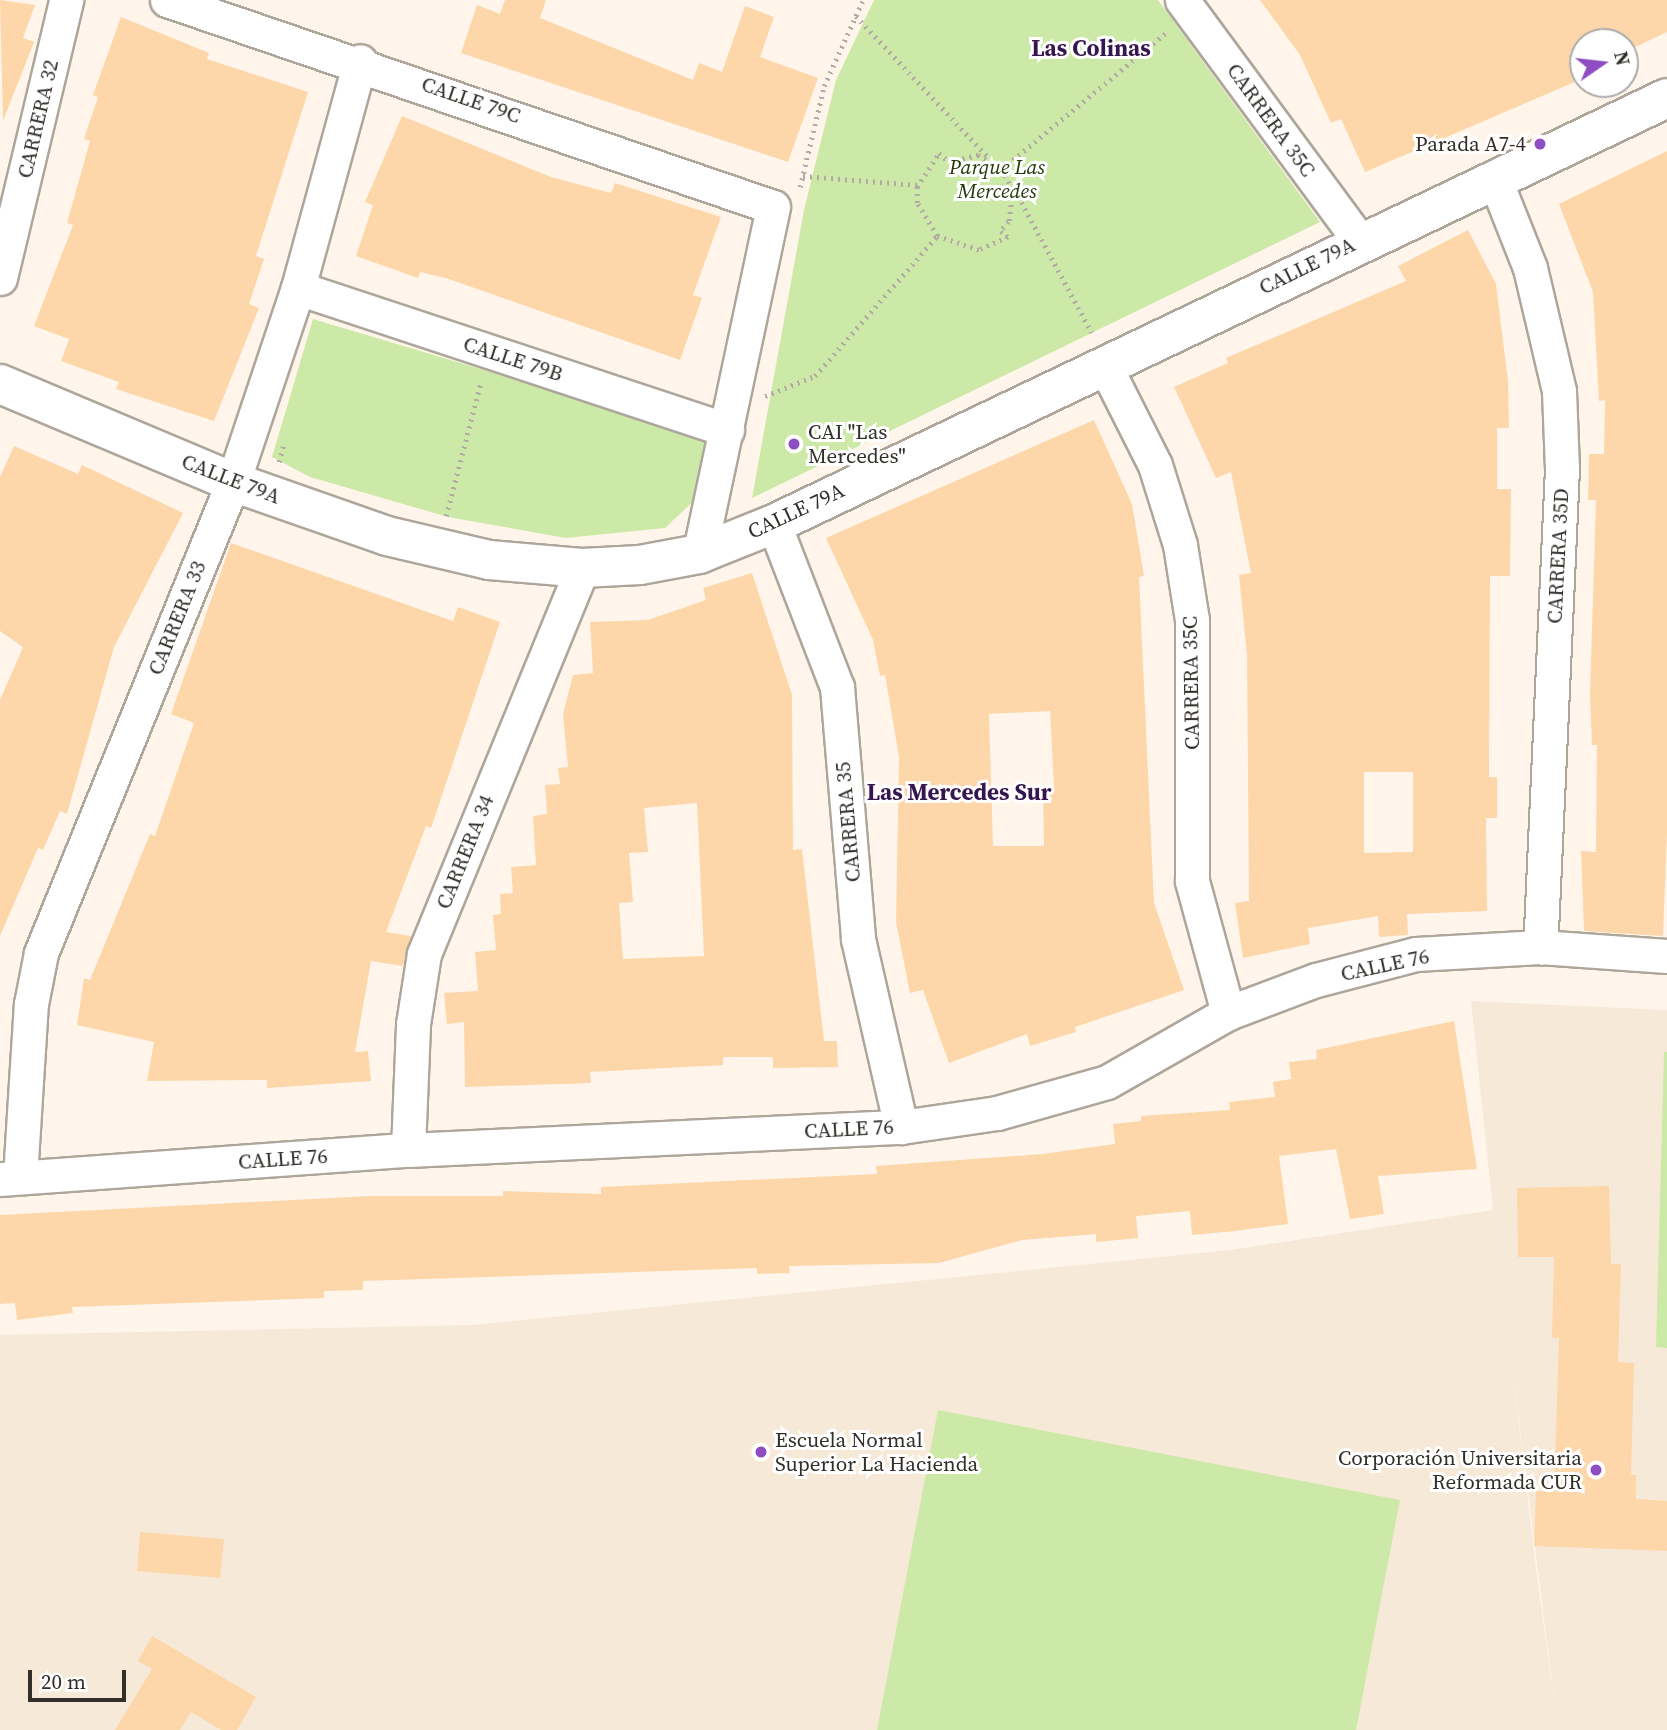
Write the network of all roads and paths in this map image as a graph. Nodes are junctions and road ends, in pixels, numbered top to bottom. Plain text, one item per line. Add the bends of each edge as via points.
1 (66, 0) edge
2 (167, 0) edge
3 (1187, 11) edge
4 (856, 16) dead end
5 (360, 61) junction
6 (1667, 98) edge
7 (991, 160) junction
8 (1002, 169) junction
9 (803, 176) dead end
10 (1494, 177) junction
11 (1009, 180) junction
12 (918, 185) junction
13 (937, 236) junction
14 (1360, 241) junction
15 (0, 278) edge
16 (298, 288) junction
17 (1100, 353) junction
18 (483, 374) dead end
19 (0, 384) edge
20 (758, 399) dead end
21 (727, 430) junction
22 (286, 435) dead end
23 (276, 473) dead end
24 (233, 482) junction
25 (774, 524) junction
26 (442, 529) dead end
27 (699, 554) junction
28 (582, 568) junction
29 (1540, 947) junction
30 (1667, 956) edge
31 (1228, 1013) junction
32 (901, 1127) junction
33 (408, 1150) junction
34 (10, 1178) edge

1 - 15 street, CARRERA 32
2 - 5 street, CALLE 79C
3 - 8 path
3 - 14 street, CARRERA 35C
4 - 7 path
5 - 16 street, CARRERA 33
5 - 21 street, CALLE 79C via 773,207
6 - 10 street, CALLE 79A
7 - 8 path
7 - 12 path via 978,155 949,162 939,153
8 - 11 path
9 - 12 path
10 - 14 street, CALLE 79A
10 - 29 street, CARRERA 35D via 1530,268 1559,391 1562,468
11 - 13 path via 1013,205 1001,230 1008,237 979,250
11 - 17 path
12 - 13 path via 917,203
13 - 20 path via 815,376
14 - 17 street, CALLE 79A
16 - 21 street, CALLE 79B
16 - 24 street, CARRERA 33
17 - 25 street, CALLE 79A
17 - 31 street, CARRERA 35C via 1155,465 1180,545 1192,620 1192,881
18 - 26 path
19 - 24 street, CALLE 79A
21 - 27 street
22 - 23 path
24 - 28 street, CALLE 79A via 387,537 489,560
24 - 34 street, CARRERA 33 via 41,953
25 - 27 street, CALLE 79A
25 - 32 street, CARRERA 35 via 837,687 858,939
27 - 28 street, CALLE 79A
28 - 33 street, CARRERA 34 via 424,954 413,1024
29 - 30 street, CALLE 76
29 - 31 street, CALLE 76 via 1416,954 1316,980
31 - 32 street, CALLE 76 via 1107,1082 997,1113
32 - 33 street, CALLE 76
33 - 34 street, CALLE 76

